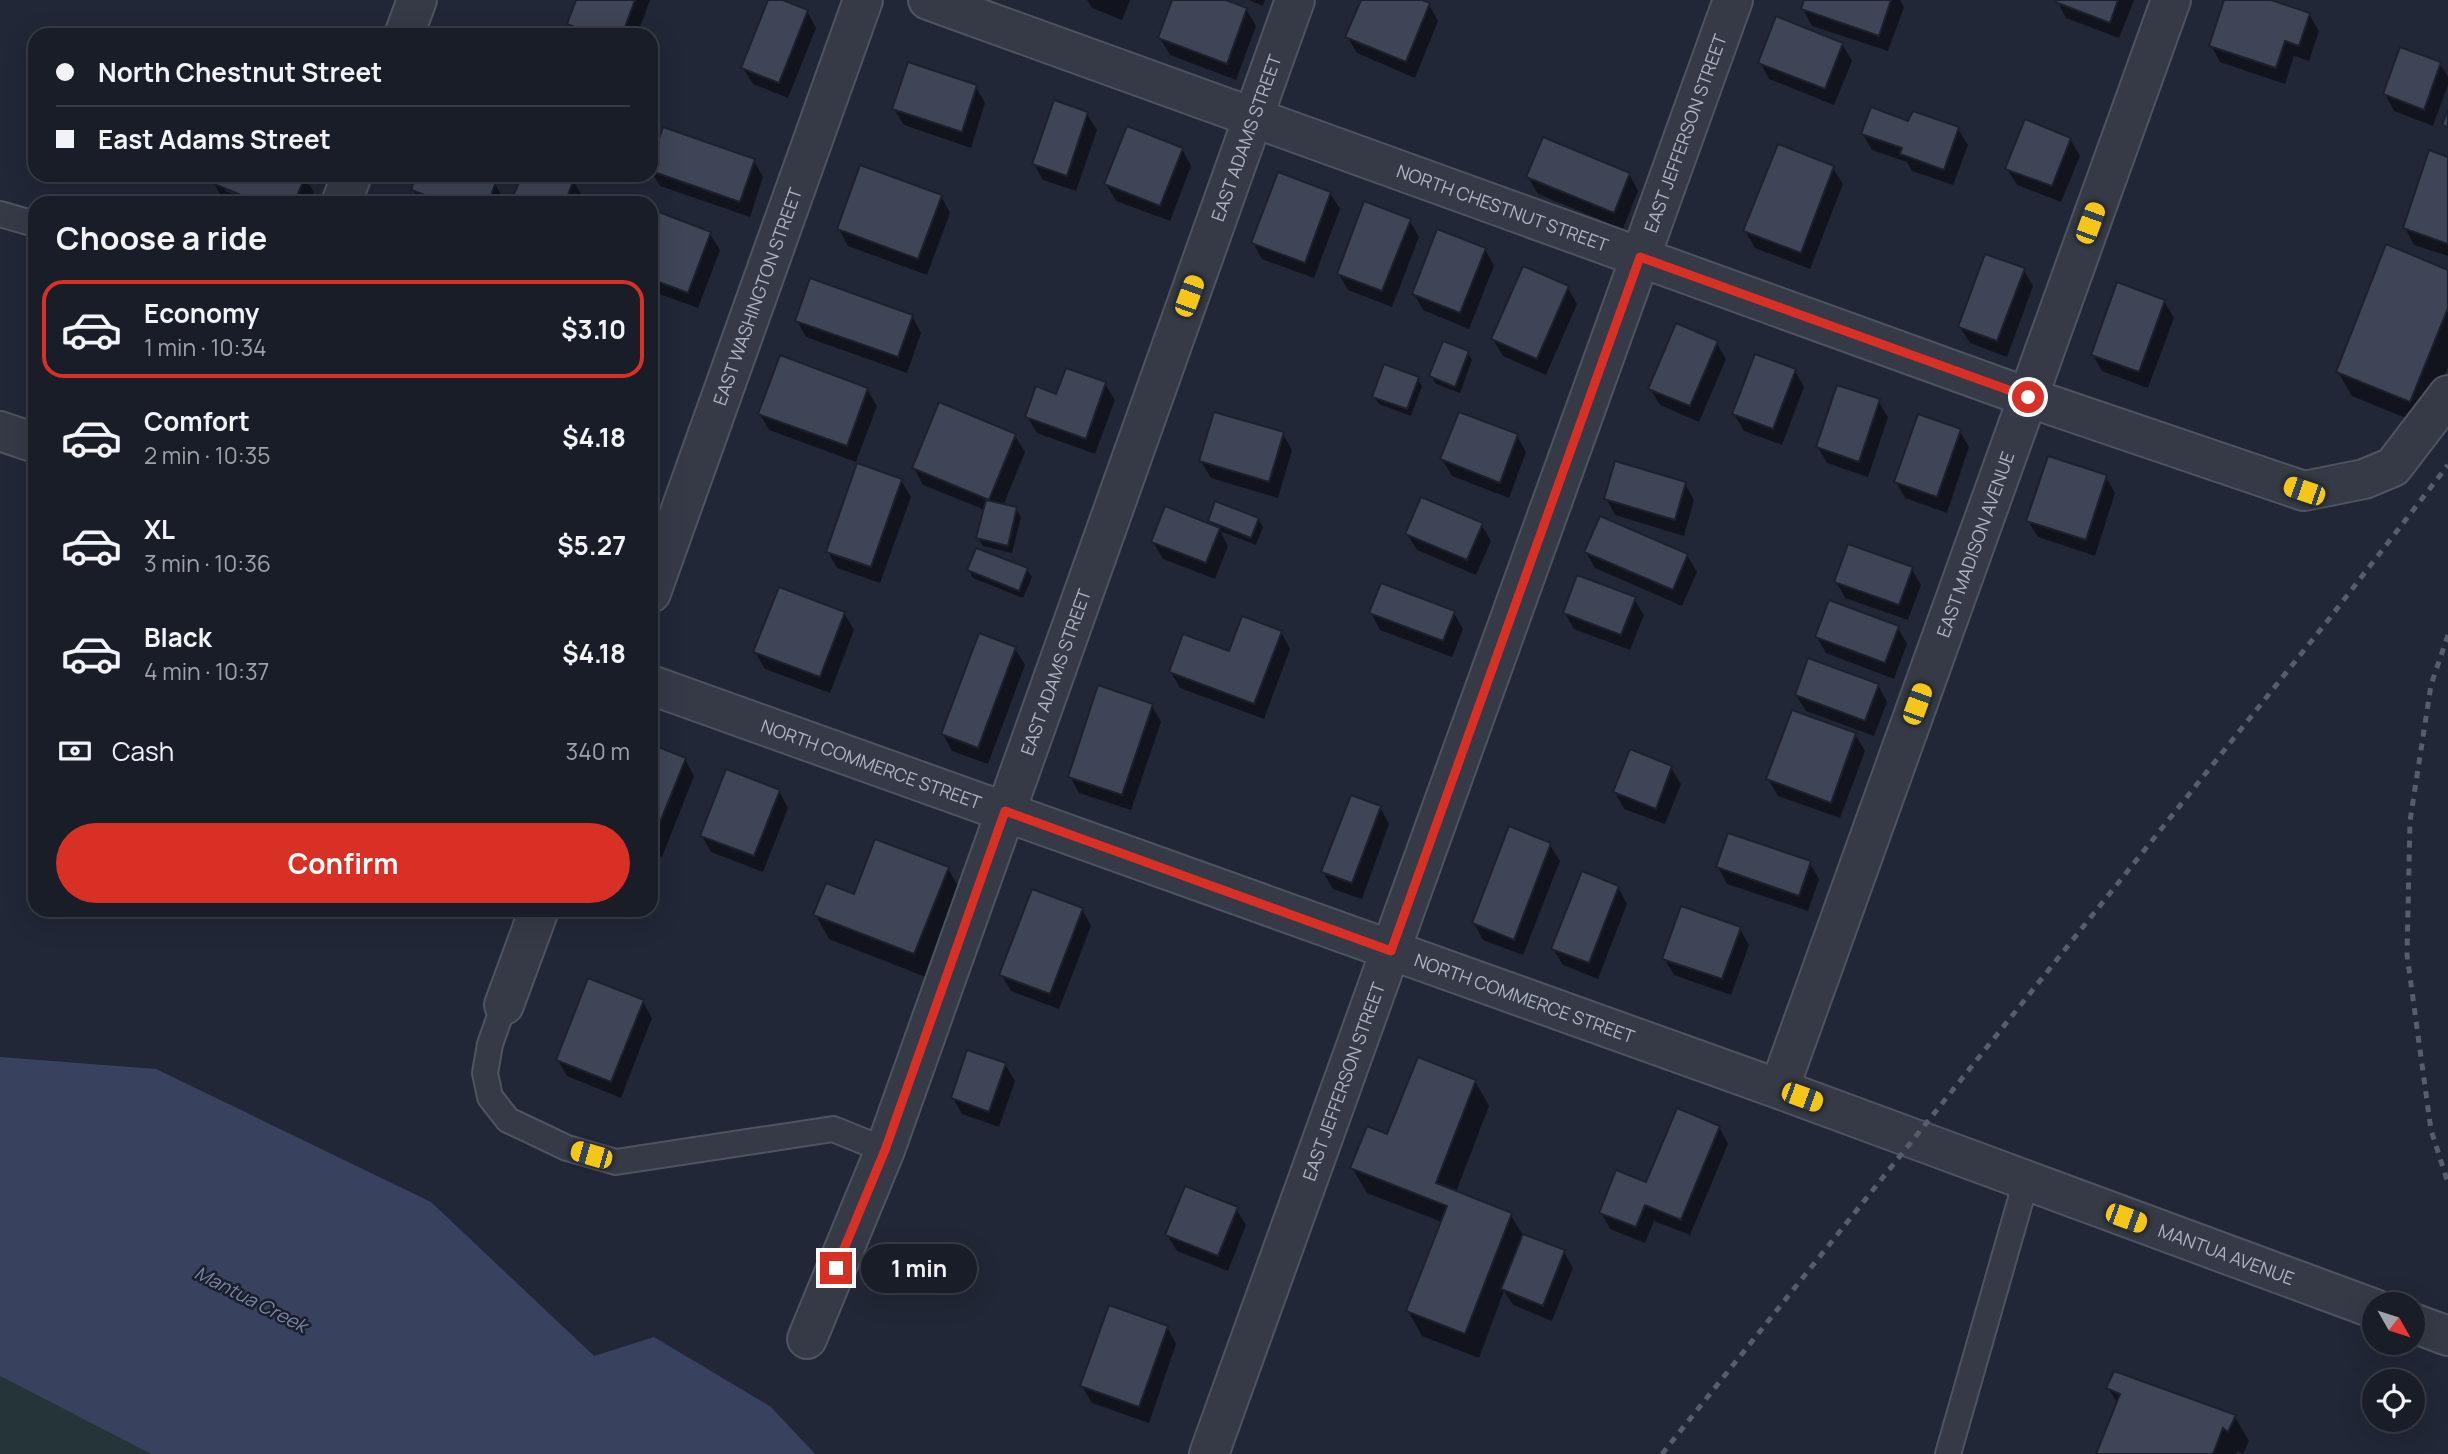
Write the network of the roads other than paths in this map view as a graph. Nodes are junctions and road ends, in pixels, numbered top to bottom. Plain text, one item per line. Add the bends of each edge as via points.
1 (416, 0) edge
2 (863, 0) edge
3 (928, 0) edge
4 (1295, 0) edge
5 (1733, 0) edge
6 (2171, 0) edge
7 (406, 28) edge
8 (1253, 116) junction
9 (0, 214) edge
10 (28, 222) edge
11 (1640, 257) junction
12 (2448, 395) edge
13 (2028, 397) junction
14 (0, 431) edge
15 (28, 441) edge
16 (658, 573) edge
17 (658, 687) edge
18 (1005, 811) junction
19 (536, 917) edge
20 (1391, 951) junction
21 (504, 1005) joint
22 (1779, 1089) junction
23 (1920, 1142) joint
24 (885, 1150) junction
25 (2026, 1181) junction
26 (2362, 1304) edge
27 (2426, 1328) edge
28 (2448, 1336) edge
29 (807, 1339) dead end
30 (1209, 1454) edge
31 (1948, 1454) edge

1 - 7 street
2 - 16 street, EAST WASHINGTON STREET
3 - 8 street, NORTH CHESTNUT STREET
4 - 8 street, EAST ADAMS STREET
5 - 11 street, EAST JEFFERSON STREET
6 - 13 street, EAST MADISON AVENUE
8 - 11 street, NORTH CHESTNUT STREET
8 - 18 street, EAST ADAMS STREET
9 - 10 lane
11 - 13 street, NORTH CHESTNUT STREET
11 - 20 street, EAST JEFFERSON STREET
12 - 13 street, NORTH CHESTNUT STREET via 2393,467 2364,479 2304,491
13 - 22 street, EAST MADISON AVENUE
14 - 15 street
17 - 18 street, NORTH COMMERCE STREET
18 - 20 street, NORTH COMMERCE STREET
18 - 24 street, EAST ADAMS STREET
19 - 21 street
20 - 22 street, NORTH COMMERCE STREET
20 - 30 street, EAST JEFFERSON STREET
21 - 24 lane via 485,1073 490,1097 508,1120 567,1148 616,1162 833,1129
22 - 23 street, NORTH COMMERCE STREET
23 - 25 street, MANTUA AVENUE
24 - 29 street, EAST ADAMS STREET
25 - 26 street, MANTUA AVENUE
25 - 31 lane
27 - 28 street

